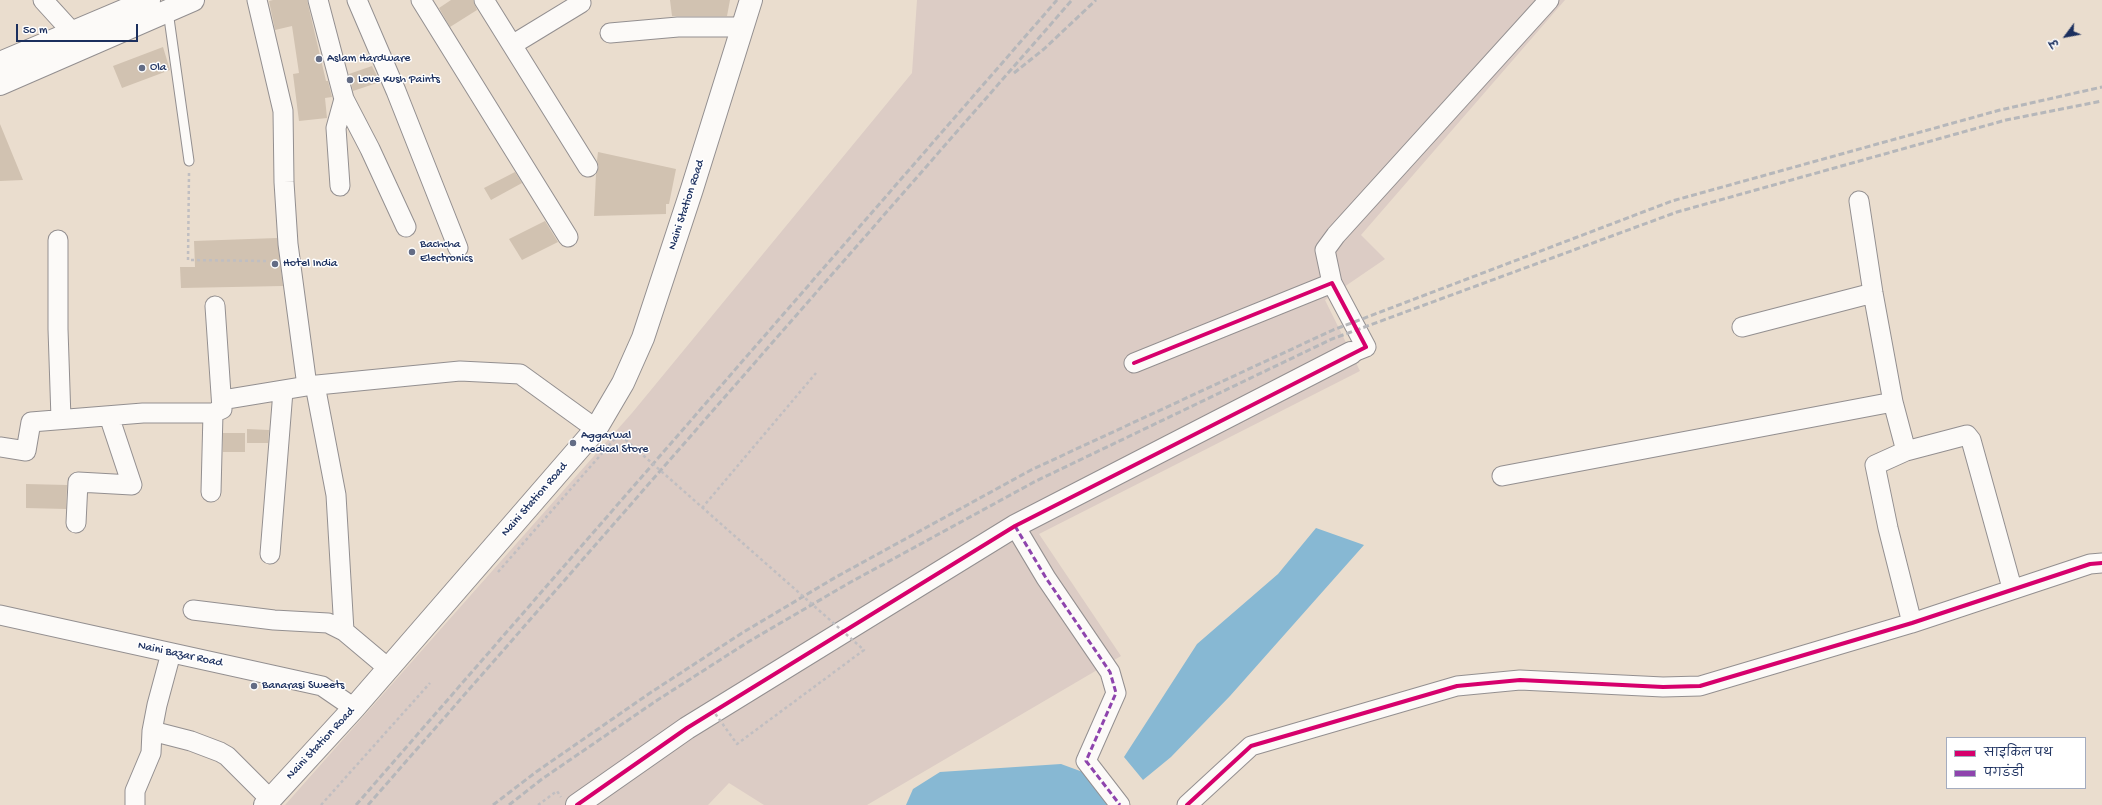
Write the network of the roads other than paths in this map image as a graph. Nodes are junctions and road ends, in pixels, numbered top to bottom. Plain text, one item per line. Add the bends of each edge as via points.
1 (43, 0) edge
2 (149, 0) edge
3 (193, 0) edge
4 (257, 0) edge
5 (318, 0) edge
6 (357, 0) edge
7 (421, 0) edge
8 (484, 0) edge
9 (751, 0) edge
10 (1549, 0) edge
11 (582, 3) dead end
12 (168, 10) junction
13 (743, 27) junction
14 (610, 32) dead end
15 (73, 33) junction
16 (512, 45) junction
17 (0, 63) edge
18 (0, 84) edge
19 (344, 100) junction
20 (189, 161) road end
21 (588, 167) dead end
22 (340, 186) dead end
23 (1859, 201) dead end
24 (406, 227) dead end
25 (568, 237) dead end
26 (58, 240) dead end
27 (458, 248) dead end
28 (1332, 282) junction
29 (1873, 292) junction
30 (215, 306) dead end
31 (1742, 327) dead end
32 (1352, 353) joint
33 (1134, 363) dead end
34 (311, 386) junction
35 (283, 391) junction
36 (1894, 402) junction
37 (218, 407) junction
38 (109, 416) junction
39 (61, 419) junction
40 (596, 429) junction
41 (0, 447) edge
42 (1906, 451) junction
43 (1502, 476) dead end
44 (211, 492) dead end
45 (76, 523) dead end
46 (1014, 526) junction
47 (270, 554) dead end
48 (2102, 563) edge
49 (2012, 588) junction
50 (193, 610) dead end
51 (0, 615) edge
52 (1912, 623) junction
53 (344, 631) junction
54 (171, 653) junction
55 (388, 668) junction
56 (354, 708) junction
57 (152, 731) junction
58 (267, 802) edge
59 (570, 803) edge
60 (136, 805) edge
61 (1120, 805) edge
62 (1188, 805) edge

1 - 15 street
2 - 15 main road
3 - 12 main road
4 - 34 street via 283,111 288,244
5 - 19 street
6 - 27 street
7 - 25 street
8 - 16 street
9 - 13 main road, Naini Station Road
10 - 28 street via 1336,235 1325,250
11 - 16 street
12 - 18 main road
12 - 20 lane
13 - 14 street via 678,27
13 - 40 main road, Naini Station Road via 643,338 623,383
15 - 17 main road
16 - 21 street
19 - 22 street via 336,128
19 - 24 street
23 - 29 street
26 - 39 street
28 - 32 street via 1366,347
28 - 33 street
29 - 31 street
29 - 36 street
30 - 37 street
32 - 46 main road
34 - 35 street
34 - 40 street via 460,371 520,374
34 - 53 street via 336,495
35 - 37 street
35 - 47 street
36 - 42 street
36 - 43 street
37 - 38 street
37 - 44 street
38 - 39 street
38 - 45 street via 132,485 78,482
39 - 41 street via 31,422 26,451
40 - 55 main road, Naini Station Road
42 - 49 street via 1967,435 1971,440
42 - 52 street via 1875,465
46 - 59 main road
46 - 61 street via 1110,672 1116,693 1086,760
48 - 49 street via 2090,564
49 - 52 street
50 - 53 street via 274,620 328,623
51 - 54 street, Naini Bazar Road
52 - 62 street via 1700,686 1663,687 1520,680 1457,686 1251,746
53 - 55 street
54 - 56 street, Naini Bazar Road via 322,686
54 - 57 street
55 - 56 main road, Naini Station Road
56 - 58 main road, Naini Station Road
57 - 58 street via 191,741 227,756
57 - 60 street via 151,752 135,791

